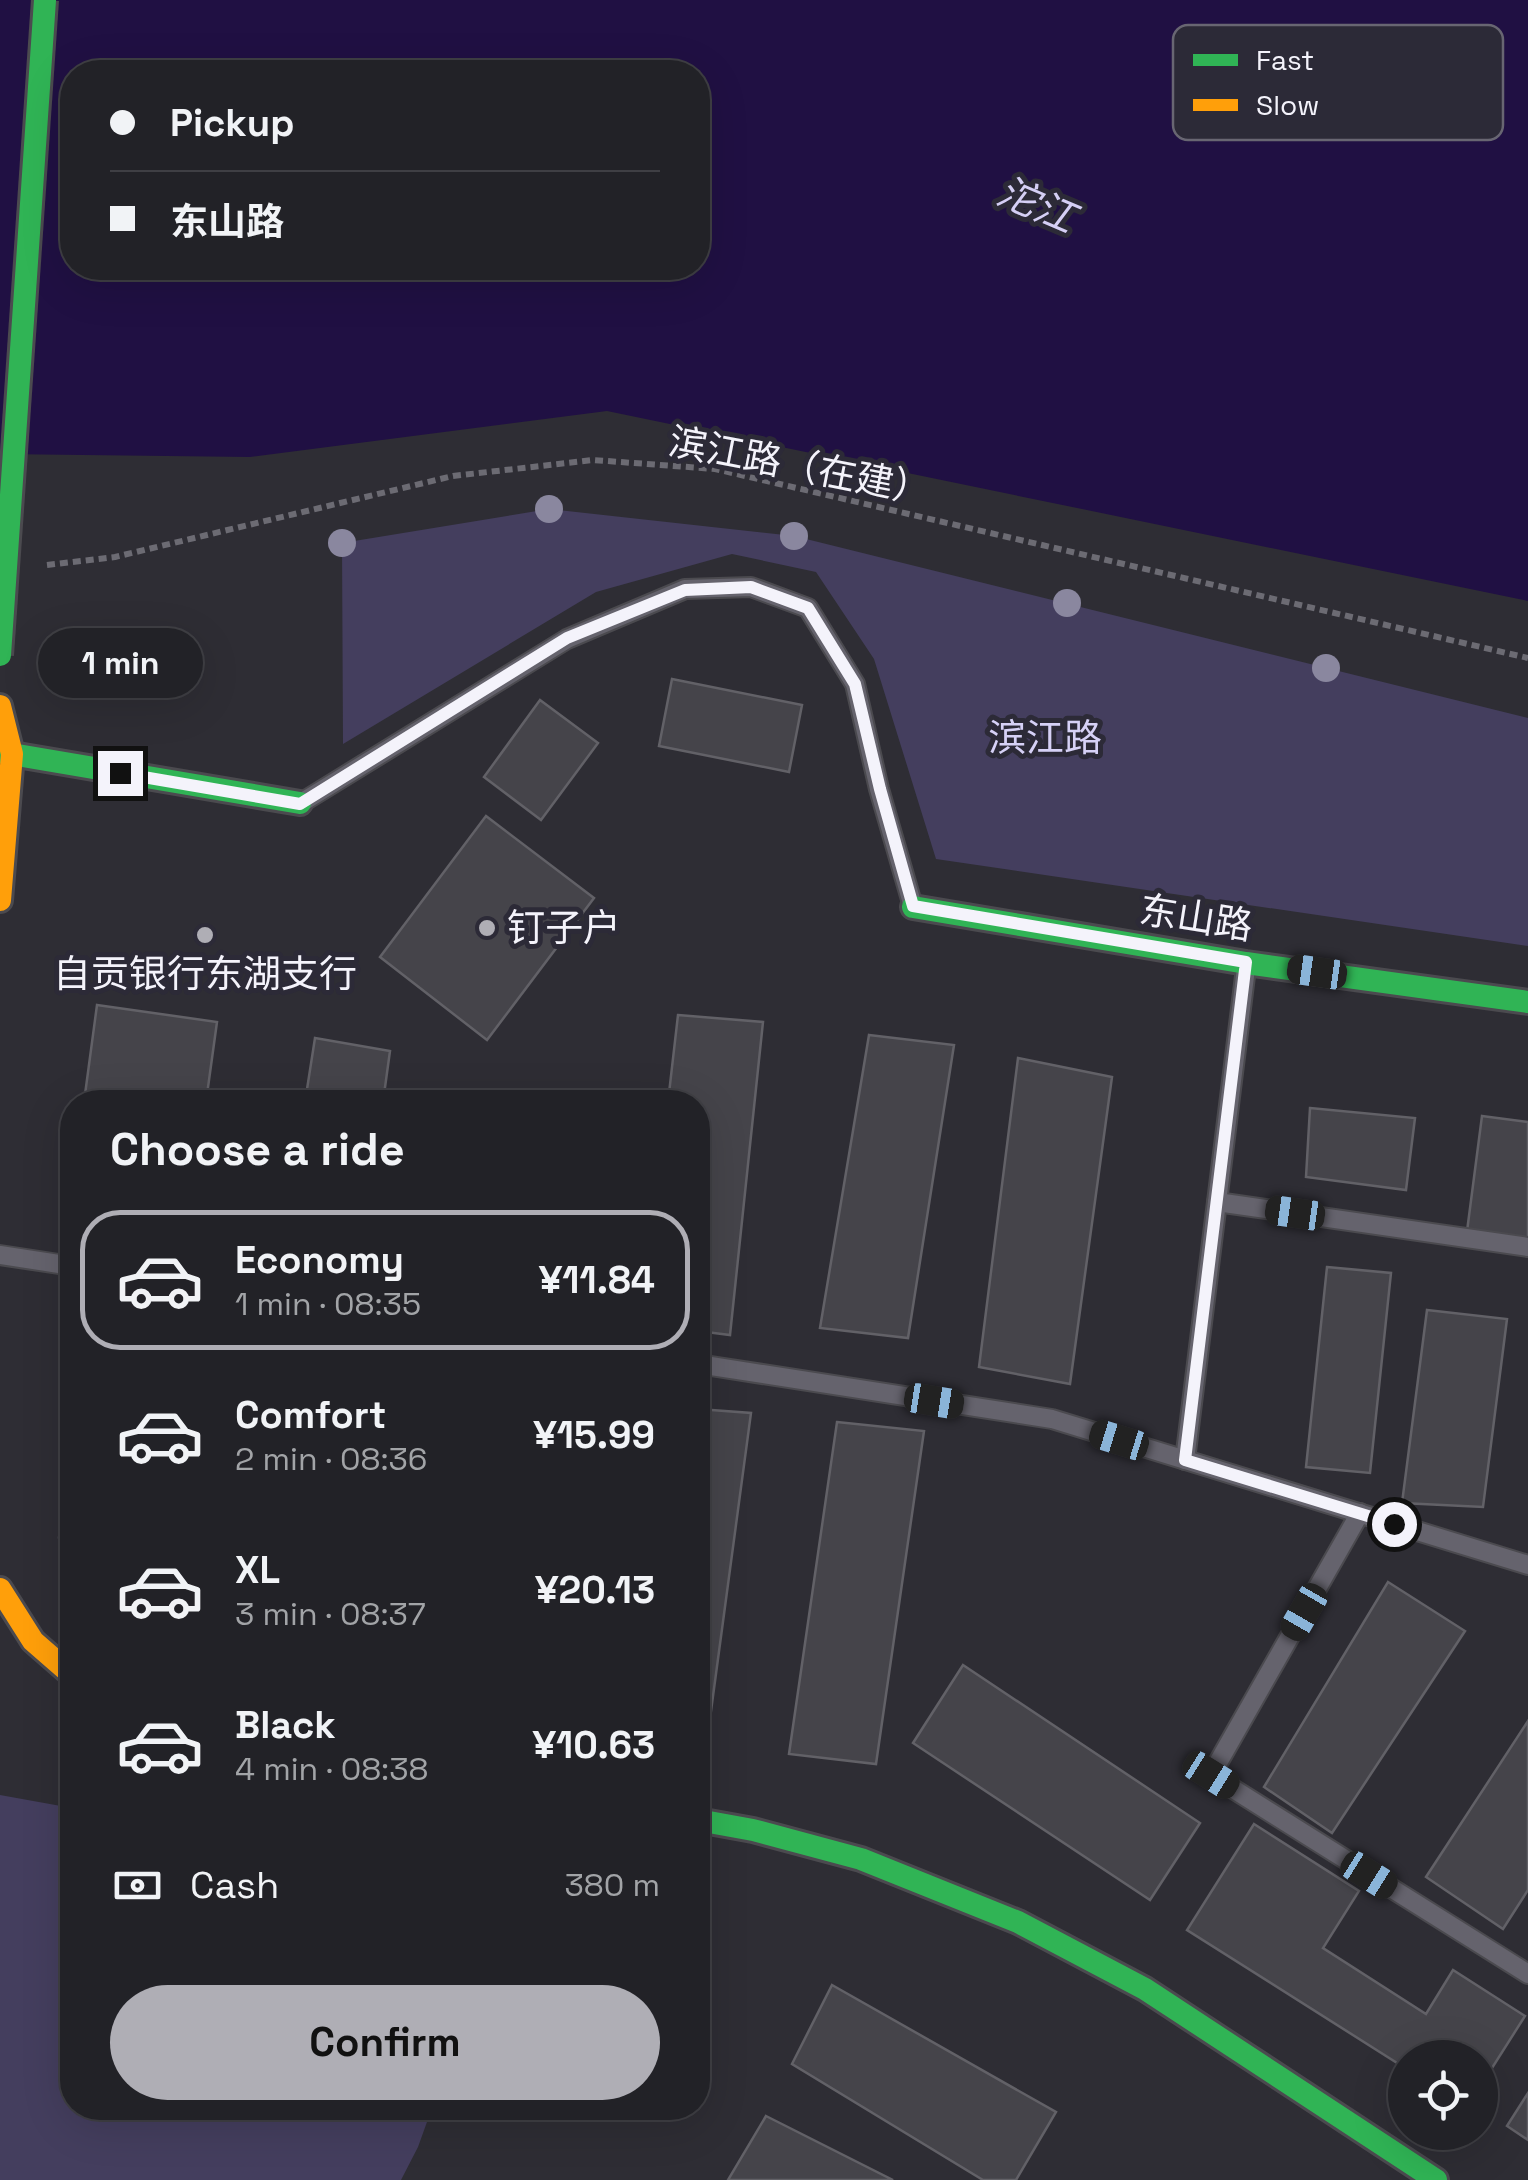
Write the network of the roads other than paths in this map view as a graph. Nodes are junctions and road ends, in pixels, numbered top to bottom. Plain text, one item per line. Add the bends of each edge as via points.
1 (45, 0) edge
2 (0, 655) edge
3 (0, 706) edge
4 (6, 753) edge
5 (300, 804) joint
6 (0, 900) edge
7 (913, 906) joint
8 (1246, 962) junction
9 (1528, 1002) edge
10 (1217, 1202) junction
11 (1528, 1247) edge
12 (0, 1255) edge
13 (60, 1264) edge
14 (710, 1366) edge
15 (1185, 1460) junction
16 (1360, 1513) junction
17 (1528, 1565) edge
18 (0, 1590) edge
19 (60, 1664) edge
20 (710, 1822) edge
21 (1528, 1974) edge
22 (1436, 2180) edge

1 - 2 street, bridge
3 - 4 street
4 - 5 street
4 - 6 street
5 - 7 lane via 567,638 685,590 751,587 808,608 855,684
7 - 8 street, 东山路
8 - 9 street, 东山路
8 - 10 lane
10 - 11 lane
10 - 15 lane
12 - 13 lane
14 - 15 lane via 1052,1419
15 - 16 lane
16 - 17 lane
16 - 21 lane via 1211,1775
18 - 19 street via 33,1640
20 - 22 street via 905,1874 999,1914 1118,1974

